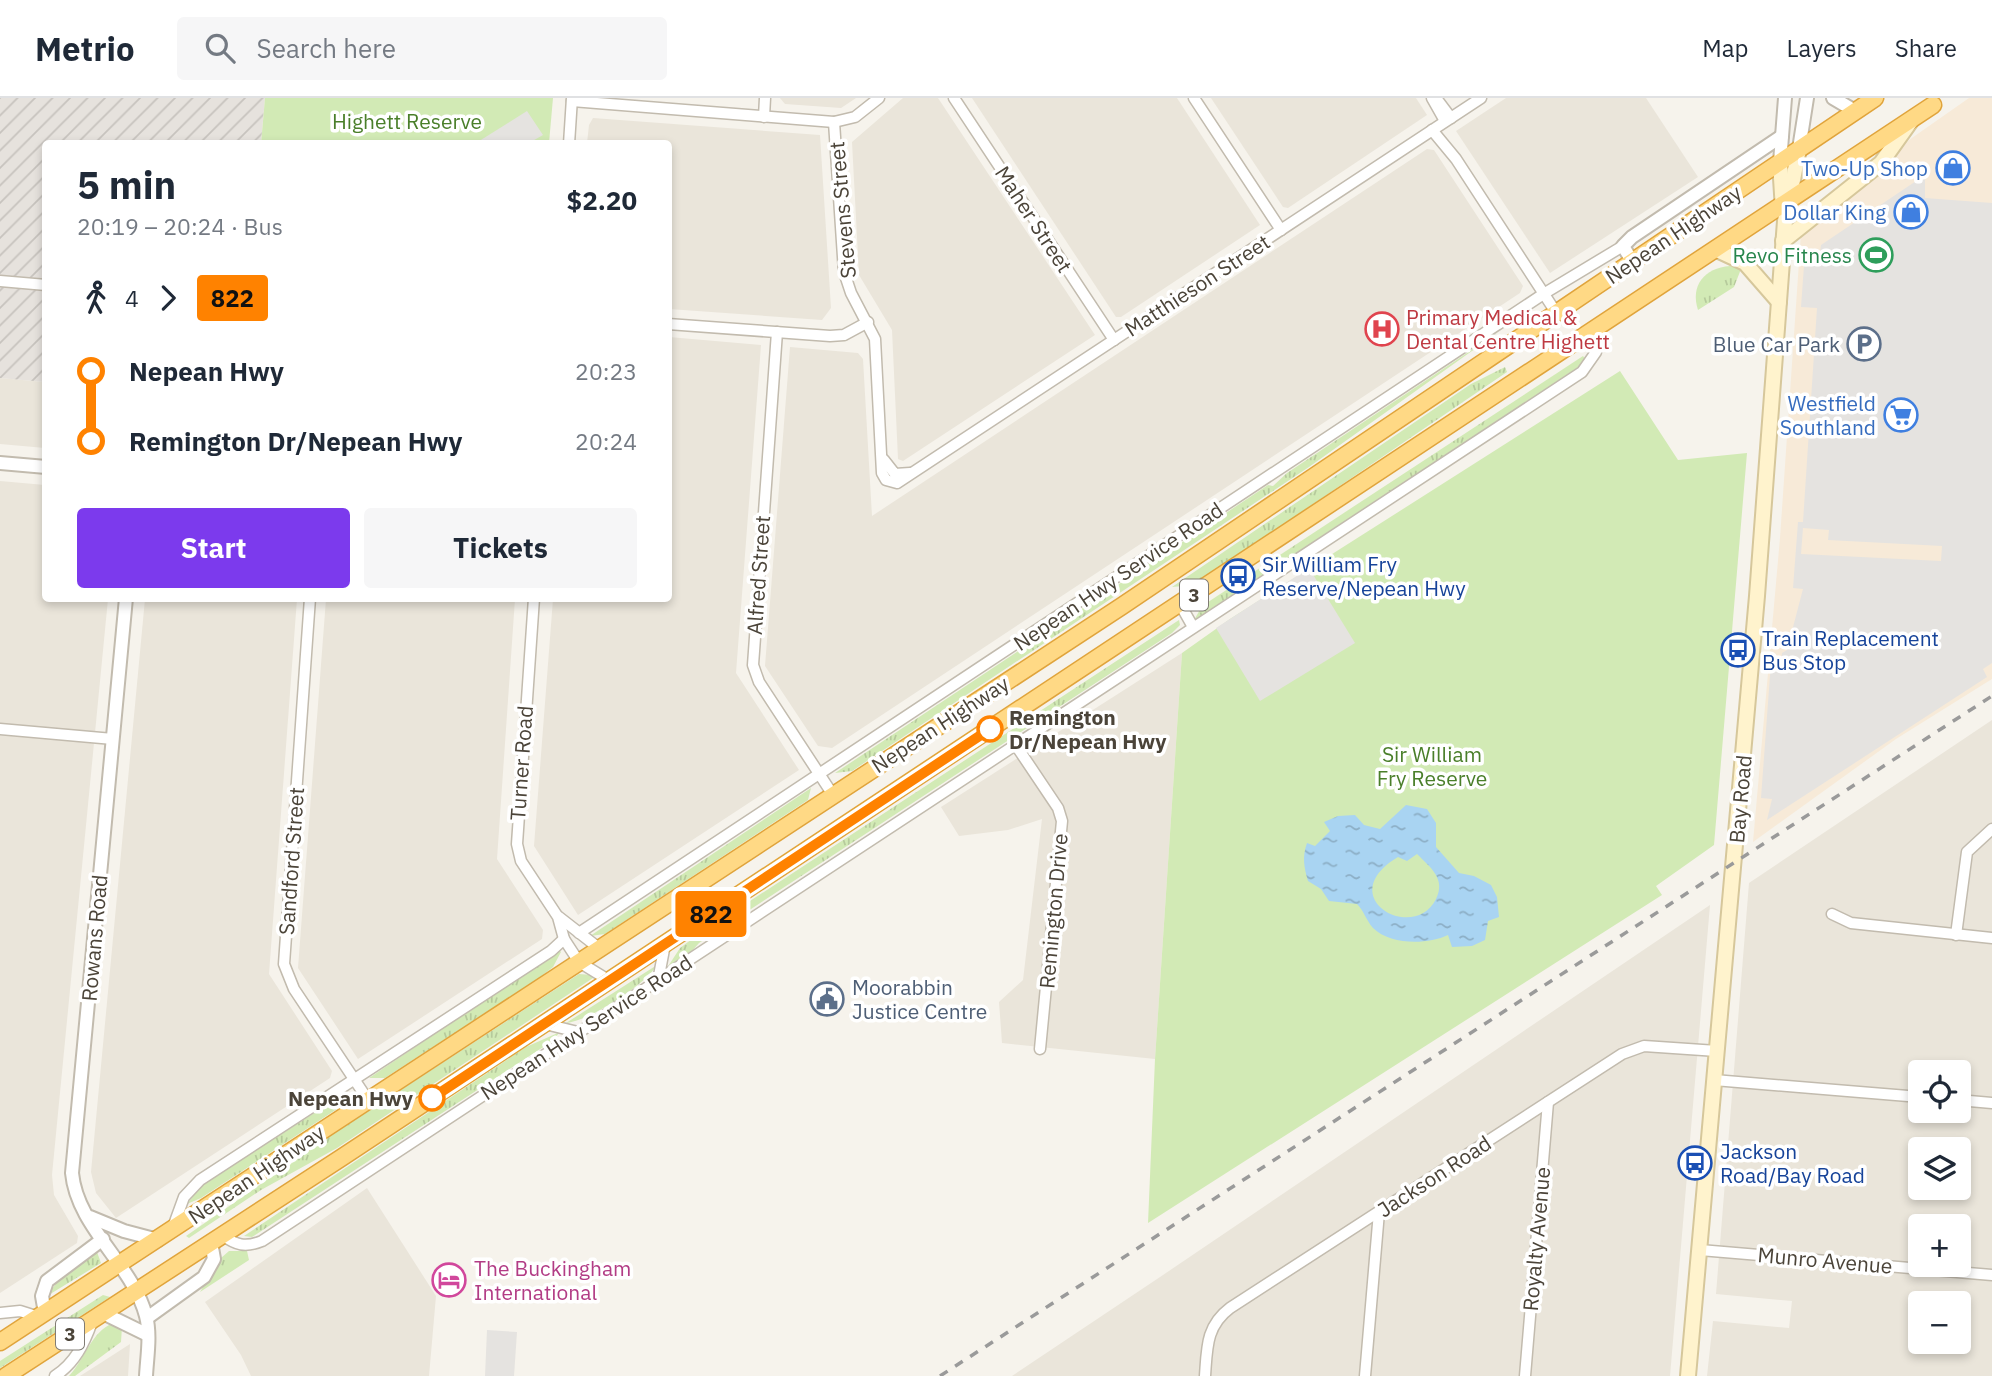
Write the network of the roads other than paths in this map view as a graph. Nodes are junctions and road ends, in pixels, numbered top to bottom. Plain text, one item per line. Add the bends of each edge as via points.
1 (765, 98) edge
2 (879, 98) edge
3 (954, 98) edge
4 (1194, 98) edge
5 (1434, 98) edge
6 (1481, 98) edge
7 (1785, 98) edge
8 (1807, 98) edge
9 (1833, 98) edge
10 (1872, 99) edge
11 (572, 100) edge
12 (1933, 105) dead end
13 (1855, 111) junction
14 (764, 117) junction
15 (1912, 121) junction
16 (834, 122) junction
17 (1442, 124) junction
18 (1782, 136) junction
19 (569, 140) edge
20 (1799, 149) junction
21 (1780, 162) junction
22 (1786, 210) junction
23 (1281, 230) junction
24 (1783, 241) junction
25 (1623, 246) junction
26 (1717, 250) junction
27 (1632, 261) junction
28 (0, 281) edge
29 (42, 285) edge
30 (1545, 293) junction
31 (1779, 302) junction
32 (1557, 314) junction
33 (868, 322) junction
34 (672, 324) edge
35 (1600, 328) junction
36 (777, 332) junction
37 (1114, 340) junction
38 (0, 463) edge
39 (42, 467) edge
40 (887, 474) joint
41 (1162, 578) junction
42 (126, 602) edge
43 (310, 602) edge
44 (534, 602) edge
45 (1180, 604) junction
46 (1192, 627) junction
47 (0, 729) edge
48 (113, 739) junction
49 (1015, 744) junction
50 (819, 774) junction
51 (832, 795) junction
52 (1992, 828) edge
53 (1832, 914) dead end
54 (558, 917) junction
55 (579, 933) junction
56 (1956, 935) junction
57 (1992, 938) edge
58 (564, 939) junction
59 (665, 944) junction
60 (600, 948) junction
61 (579, 962) junction
62 (610, 981) junction
63 (658, 981) junction
64 (545, 1024) junction
65 (578, 1032) junction
66 (1040, 1049) dead end
67 (1717, 1051) junction
68 (354, 1080) junction
69 (1714, 1080) junction
70 (1908, 1096) edge
71 (368, 1100) junction
72 (1971, 1101) edge
73 (1548, 1102) junction
74 (1992, 1103) edge
75 (1379, 1212) junction
76 (89, 1216) junction
77 (172, 1230) junction
78 (103, 1239) junction
79 (216, 1239) junction
80 (158, 1240) junction
81 (1700, 1250) junction
82 (189, 1257) junction
83 (119, 1265) junction
84 (1992, 1275) edge
85 (135, 1292) junction
86 (0, 1313) edge
87 (42, 1315) junction
88 (98, 1316) junction
89 (147, 1318) junction
90 (148, 1335) junction
91 (0, 1342) edge
92 (6, 1376) edge
93 (55, 1376) edge
94 (146, 1376) edge
95 (1205, 1376) edge
96 (1365, 1376) edge
97 (1525, 1376) edge
98 (1688, 1376) edge

1 - 14 street
2 - 16 street via 855,117
3 - 37 street, Maher Street
4 - 23 street
5 - 17 street
6 - 17 street, Matthieson Street
7 - 18 street
8 - 20 street
9 - 13 street
10 - 13 highway, Nepean Highway / 3
11 - 14 street
11 - 19 street
12 - 15 highway, Nepean Highway / 3
13 - 20 highway, Nepean Highway / 3
14 - 16 street
15 - 22 highway, Nepean Highway / 3
15 - 24 main road via 1881,163
16 - 33 street, Stevens Street via 845,272
17 - 23 street, Matthieson Street
17 - 30 street via 1456,159
18 - 21 street
18 - 25 street
20 - 21 highway, Nepean Highway / 3
20 - 22 main road, Bay Road
21 - 22 main road
21 - 27 highway, Nepean Highway / 3
22 - 24 main road, Bay Road
22 - 26 highway, Nepean Highway / 3
23 - 37 street, Matthieson Street
24 - 31 main road, Bay Road
25 - 27 street
25 - 30 street, Nepean Hwy Service Road
26 - 31 main road via 1745,263
26 - 35 highway, Nepean Highway / 3
27 - 32 highway, Nepean Highway / 3
28 - 29 street
30 - 32 street
30 - 50 street, Nepean Hwy Service Road
31 - 67 main road, Bay Road
32 - 41 highway, Nepean Highway / 3
33 - 36 street via 844,335
33 - 40 street, Stevens Street via 877,349 881,468
34 - 36 street
35 - 45 highway, Nepean Highway / 3
35 - 46 street, Nepean Hwy Service Road via 1596,352 1586,369
36 - 50 street, Alfred Street via 752,665 758,682
37 - 40 street, Matthieson Street via 897,483
38 - 39 street
41 - 45 highway
41 - 51 highway, Nepean Highway / 3
42 - 48 street, Rowans Road
43 - 68 street, Sandford Street via 284,964 294,989
44 - 54 street, Turner Road via 516,833 521,862
45 - 46 street
45 - 59 highway, Nepean Highway / 3
46 - 49 street, Nepean Hwy Service Road
47 - 48 street
48 - 76 street, Rowans Road via 72,1172 75,1190
49 - 63 street, Nepean Hwy Service Road
49 - 66 street, Remington Drive via 1062,821
50 - 51 street, Alfred Street
50 - 55 street, Nepean Hwy Service Road
51 - 60 highway, Nepean Highway / 3
52 - 56 street via 1967,852
53 - 56 street via 1851,923
54 - 55 street, Turner Road
54 - 58 street, Turner Road
55 - 60 street, Turner Road
56 - 57 street
58 - 61 street, Turner Road
58 - 68 street
59 - 62 highway, Nepean Highway / 3
59 - 63 street
60 - 61 highway, Nepean Highway / 3
61 - 62 street, Turner Road
61 - 71 highway, Nepean Highway / 3
62 - 64 highway, Nepean Highway / 3
63 - 65 street, Nepean Hwy Service Road
64 - 65 street
64 - 79 highway, Nepean Highway / 3
65 - 79 street, Nepean Hwy Service Road via 261,1241 247,1246
67 - 69 main road, Bay Road
67 - 73 street, Jackson Road via 1637,1047
68 - 71 street, Sandford Street
68 - 77 street via 200,1180 184,1197
69 - 70 street
69 - 81 main road, Bay Road
71 - 77 highway, Nepean Highway / 3
72 - 74 street
73 - 75 street, Jackson Road
73 - 97 street, Royalty Avenue
75 - 95 street, Jackson Road via 1222,1314 1209,1334
75 - 96 street
76 - 78 street, Rowans Road
76 - 80 street
77 - 80 highway, Nepean Highway / 3
77 - 82 highway
78 - 83 street, Rowans Road
78 - 87 street via 47,1281
79 - 82 highway, Nepean Highway / 3
79 - 89 street via 214,1259 204,1277
80 - 83 highway, Nepean Highway / 3
81 - 84 street, Munro Avenue
81 - 98 main road, Bay Road
82 - 85 highway, Nepean Highway / 3
83 - 85 street, Rowans Road
83 - 87 highway, Nepean Highway / 3
85 - 88 highway, Nepean Highway / 3
85 - 89 street, Rowans Road
86 - 87 street
87 - 91 highway, Nepean Highway / 3
88 - 90 street
88 - 92 highway, Nepean Highway / 3
88 - 93 street via 67,1368
89 - 90 street
90 - 94 street

